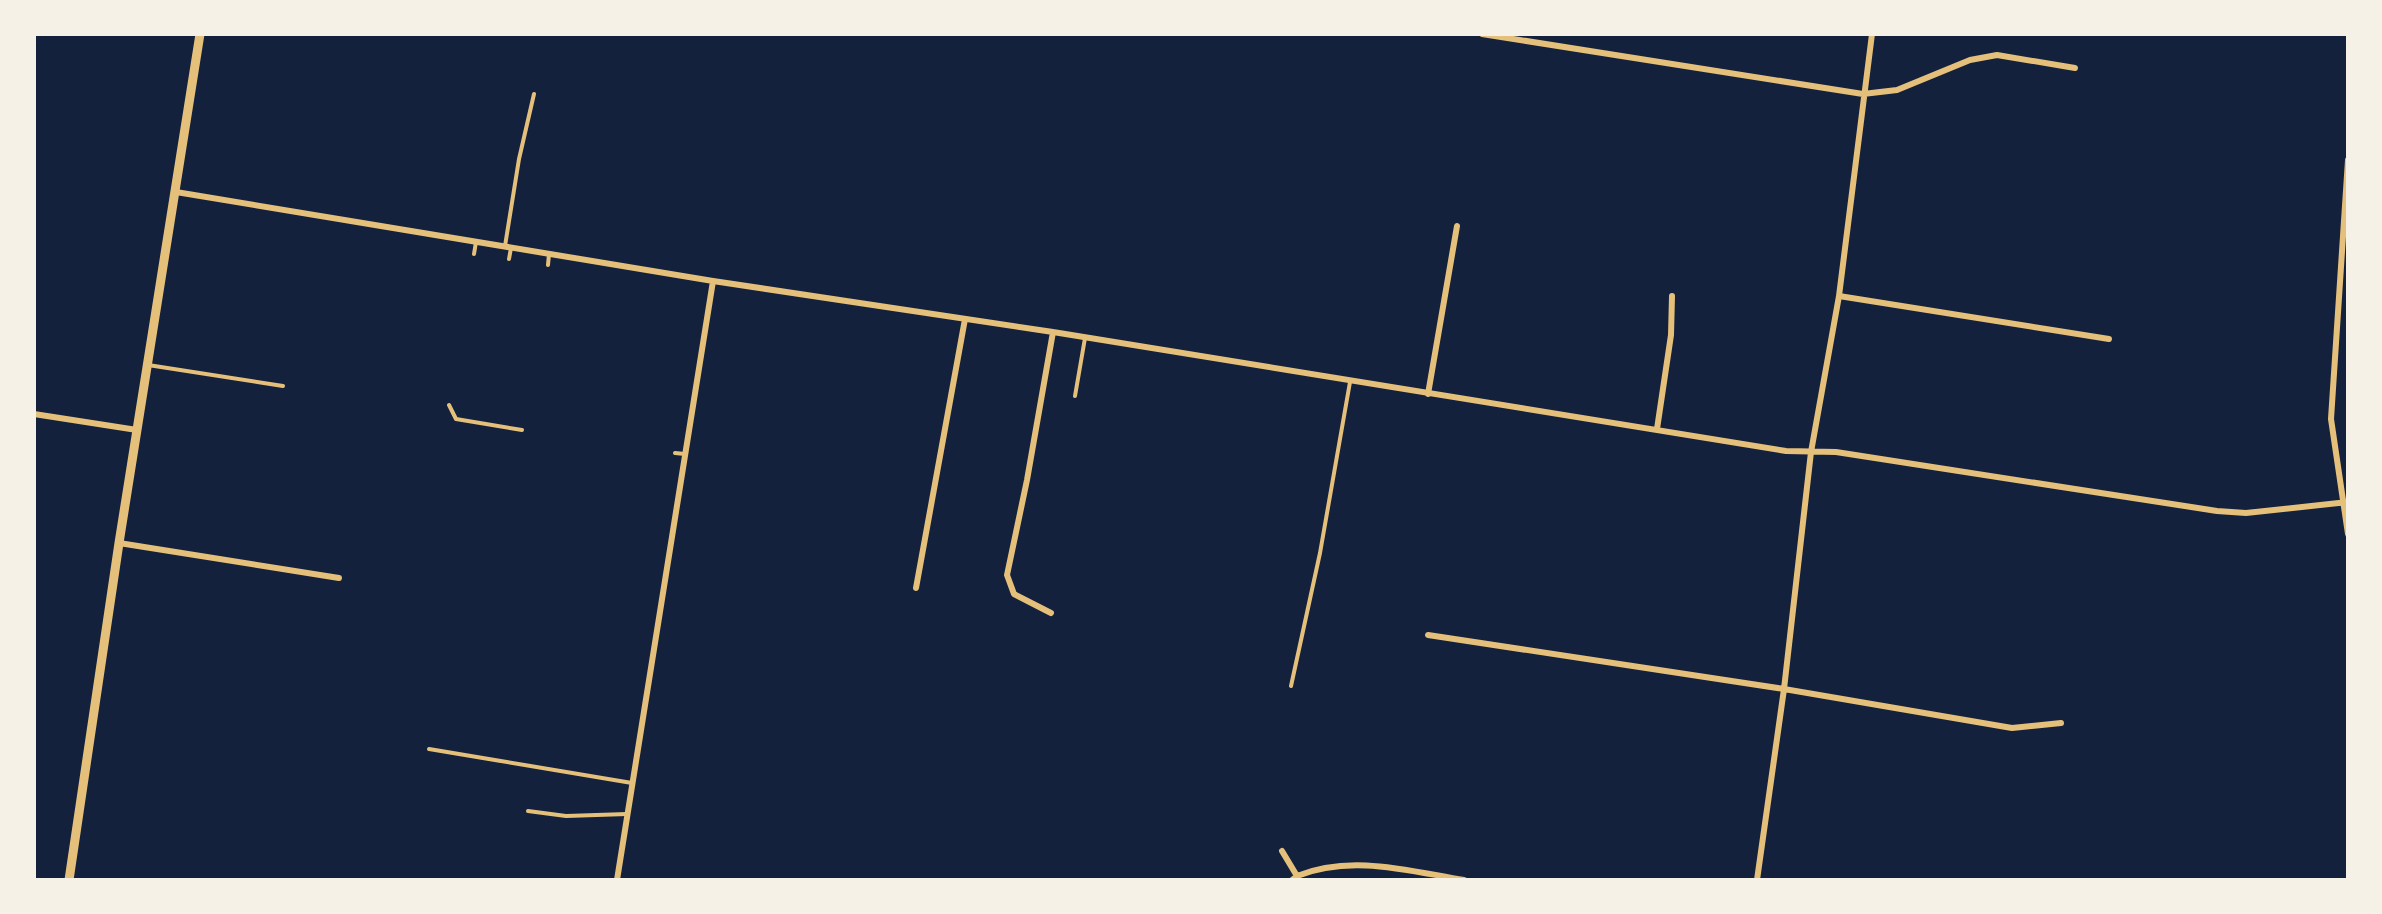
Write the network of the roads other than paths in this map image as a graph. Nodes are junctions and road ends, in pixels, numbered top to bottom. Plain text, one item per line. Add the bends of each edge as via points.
1 (200, 34) edge
2 (1482, 34) edge
3 (1872, 34) edge
4 (2075, 68) dead end
5 (534, 94) dead end
6 (1863, 94) junction
7 (2348, 160) edge
8 (176, 192) junction
9 (1457, 226) dead end
10 (476, 242) junction
11 (508, 246) junction
12 (549, 253) junction
13 (474, 254) dead end
14 (509, 259) dead end
15 (548, 265) dead end
16 (713, 281) junction
17 (1672, 296) dead end
18 (1839, 296) junction
19 (965, 319) junction
20 (1053, 332) junction
21 (1085, 338) junction
22 (2109, 339) dead end
23 (148, 365) junction
24 (1350, 382) junction
25 (283, 386) dead end
26 (1428, 394) junction
27 (1075, 396) dead end
28 (449, 405) dead end
29 (34, 414) edge
30 (1657, 429) junction
31 (137, 430) junction
32 (522, 430) dead end
33 (1811, 452) junction
34 (675, 453) dead end
35 (686, 455) junction
36 (2345, 502) edge
37 (2348, 534) edge
38 (119, 543) junction
39 (339, 578) dead end
40 (916, 588) dead end
41 (1051, 613) dead end
42 (1428, 635) dead end
43 (1291, 686) dead end
44 (1784, 689) junction
45 (2061, 723) dead end
46 (429, 749) dead end
47 (633, 783) junction
48 (528, 812) dead end
49 (628, 814) junction
50 (1282, 851) dead end
51 (1295, 878) edge
52 (69, 879) edge
53 (617, 879) edge
54 (1464, 879) edge
55 (1757, 879) edge

1 - 8 street
2 - 6 street
3 - 6 street
4 - 6 street via 1997,56 1970,60 1897,90
5 - 11 lane via 519,159
6 - 18 street
7 - 36 street via 2331,419
8 - 10 street
8 - 23 street
9 - 26 street
10 - 11 street
10 - 13 lane
11 - 12 street
11 - 14 lane
12 - 15 lane
12 - 16 street
16 - 19 street
16 - 35 street
17 - 30 street via 1671,335
18 - 22 street
18 - 33 street
19 - 20 street
19 - 40 street
20 - 21 street
20 - 41 street via 1007,575 1014,594
21 - 24 street
21 - 27 lane
23 - 25 lane
23 - 31 street
24 - 26 street
24 - 43 lane via 1320,553
26 - 30 street
28 - 32 lane via 456,419
29 - 31 street
30 - 33 street
31 - 38 street
33 - 36 street via 1836,452 2217,511 2246,513
33 - 44 street
34 - 35 lane
35 - 47 street
36 - 37 street
38 - 39 street
38 - 52 street
42 - 44 street
44 - 45 street via 2012,728
44 - 55 street
46 - 47 lane
47 - 49 street
48 - 49 lane via 566,816
49 - 53 street
50 - 51 street
51 - 54 street via 1335,866 1372,865

